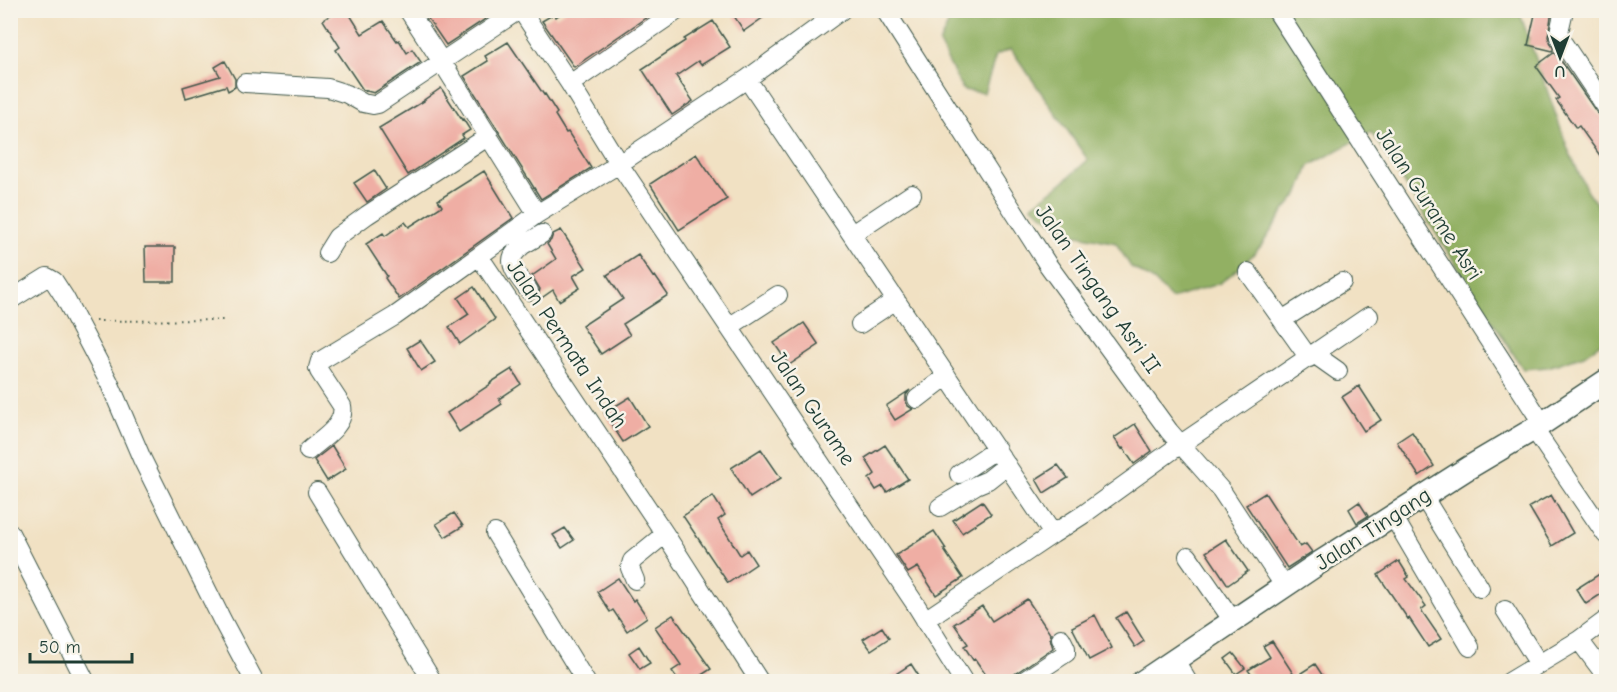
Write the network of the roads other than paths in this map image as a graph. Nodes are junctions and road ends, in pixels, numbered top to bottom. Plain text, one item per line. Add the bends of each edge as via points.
1 (408, 10) edge
2 (520, 10) edge
3 (678, 10) edge
4 (842, 10) edge
5 (885, 10) edge
6 (1276, 10) edge
7 (1564, 10) edge
8 (442, 62) junction
9 (747, 79) junction
10 (245, 83) dead end
11 (570, 84) junction
12 (1606, 107) edge
13 (489, 136) junction
14 (619, 164) junction
15 (912, 194) dead end
16 (537, 214) junction
17 (542, 234) dead end
18 (852, 234) junction
19 (520, 237) junction
20 (327, 253) dead end
21 (479, 256) junction
22 (1248, 272) dead end
23 (1342, 282) dead end
24 (529, 291) dead end
25 (778, 295) dead end
26 (10, 300) edge
27 (896, 300) junction
28 (1369, 316) dead end
29 (1282, 320) junction
30 (860, 324) dead end
31 (729, 327) junction
32 (1312, 356) junction
33 (1338, 370) dead end
34 (947, 376) junction
35 (1606, 381) edge
36 (917, 399) dead end
37 (1538, 426) junction
38 (1181, 444) junction
39 (997, 449) junction
40 (308, 450) dead end
41 (1007, 465) junction
42 (959, 474) dead end
43 (318, 492) dead end
44 (1423, 496) junction
45 (940, 507) dead end
46 (1393, 516) junction
47 (10, 533) edge
48 (495, 533) dead end
49 (665, 534) junction
50 (1053, 534) junction
51 (1606, 535) edge
52 (1188, 556) dead end
53 (635, 580) dead end
54 (1285, 586) junction
55 (1480, 588) dead end
56 (1505, 610) dead end
57 (925, 620) junction
58 (1606, 620) edge
59 (1233, 621) junction
60 (1061, 638) dead end
61 (1579, 640) junction
62 (1470, 647) dead end
63 (1175, 660) junction
64 (1539, 664) junction
65 (1606, 676) edge
66 (1516, 680) edge
67 (86, 681) edge
68 (255, 681) edge
69 (433, 681) edge
70 (586, 681) edge
71 (760, 681) edge
72 (964, 681) edge
73 (1022, 681) edge
74 (1142, 681) edge
75 (1188, 681) edge

1 - 8 street
2 - 8 street
2 - 11 street, Jalan Gurame
3 - 11 street
4 - 9 street
5 - 38 street, Jalan Tingang Asri II via 1048,265
6 - 37 street, Jalan Gurame Asri
7 - 12 street via 1559,37
8 - 10 street via 373,105 328,88
8 - 13 street
9 - 14 street
9 - 18 street
11 - 14 street, Jalan Gurame
13 - 16 street
13 - 20 street via 367,215 337,237
14 - 16 street
14 - 31 street, Jalan Gurame
15 - 18 street
16 - 19 street
17 - 19 street
18 - 27 street
19 - 21 street
19 - 24 street via 511,262
21 - 40 street, Jalan Permata Indah via 395,316 320,361 319,371 343,412 339,424
21 - 49 street, Jalan Permata Indah
22 - 29 street
23 - 29 street
25 - 31 street
26 - 68 street via 47,278 54,281 65,298
27 - 30 street
27 - 34 street
28 - 32 street
29 - 32 street
31 - 57 street, Jalan Gurame
32 - 33 street
32 - 38 street
34 - 36 street
34 - 39 street
35 - 37 main road, Jalan Tingang
37 - 44 main road, Jalan Tingang
37 - 51 street, Jalan Gurame Asri
38 - 50 street
38 - 54 street, Jalan Tingang Asri II via 1221,490
39 - 41 street
39 - 42 street
41 - 45 street
41 - 50 street
43 - 69 street
44 - 46 main road, Jalan Tingang
44 - 55 street
46 - 54 main road, Jalan Tingang
46 - 62 street
47 - 67 street
48 - 70 street
49 - 53 street via 632,561 630,568
49 - 71 street, Jalan Permata Indah
50 - 57 street
52 - 59 street
54 - 59 main road, Jalan Tingang
56 - 64 street
57 - 72 street, Jalan Gurame
58 - 61 street
59 - 63 main road, Jalan Tingang
60 - 73 street via 1066,653
61 - 64 street
61 - 65 street
63 - 74 main road, Jalan Tingang
63 - 75 street
64 - 66 street

